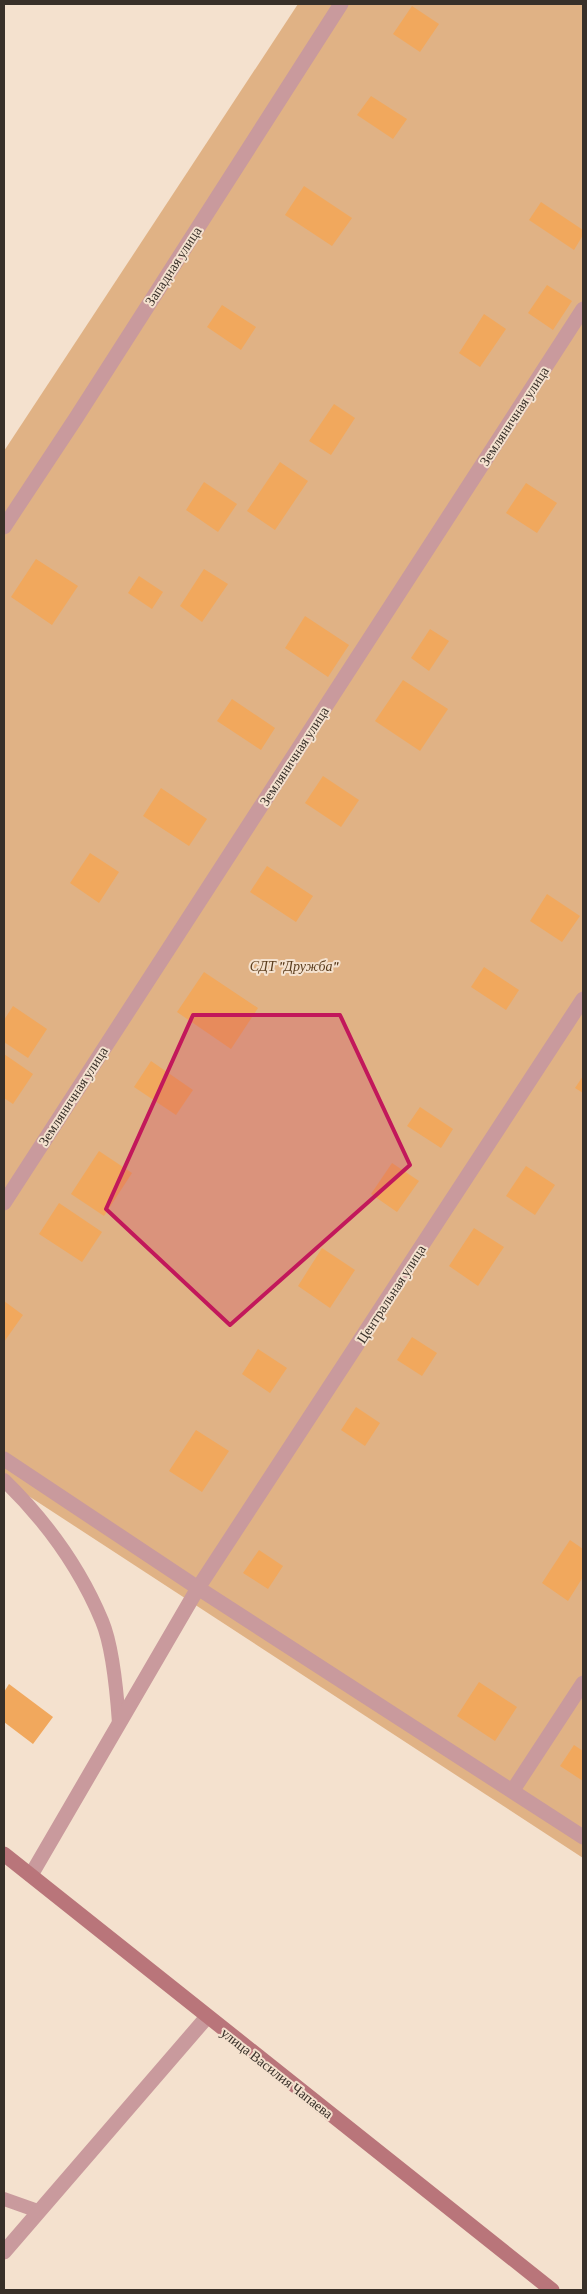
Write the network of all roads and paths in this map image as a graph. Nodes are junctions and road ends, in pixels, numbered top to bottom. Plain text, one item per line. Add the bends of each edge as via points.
1 (341, 4) edge
2 (583, 309) edge
3 (4, 527) edge
4 (583, 999) edge
5 (4, 1203) edge
6 (4, 1459) edge
7 (4, 1480) edge
8 (198, 1588) junction
9 (583, 1683) edge
10 (119, 1723) junction
11 (512, 1790) junction
12 (583, 1837) edge
13 (4, 1854) edge
14 (31, 1875) junction
15 (206, 2017) junction
16 (4, 2199) edge
17 (38, 2211) junction
18 (4, 2252) edge
19 (552, 2290) edge

1 - 3 street, Западная улица
2 - 5 street, Земляничная улица
4 - 8 street, Центральная улица
6 - 8 street
7 - 10 lane via 68,1554 102,1622 116,1684
8 - 10 street, Центральная улица
8 - 11 street
9 - 11 street
10 - 14 street, Центральная улица
11 - 12 street
13 - 14 street, улица Василия Чапаева
14 - 15 street, улица Василия Чапаева
15 - 17 street
15 - 19 street, улица Василия Чапаева
16 - 17 lane
17 - 18 street

